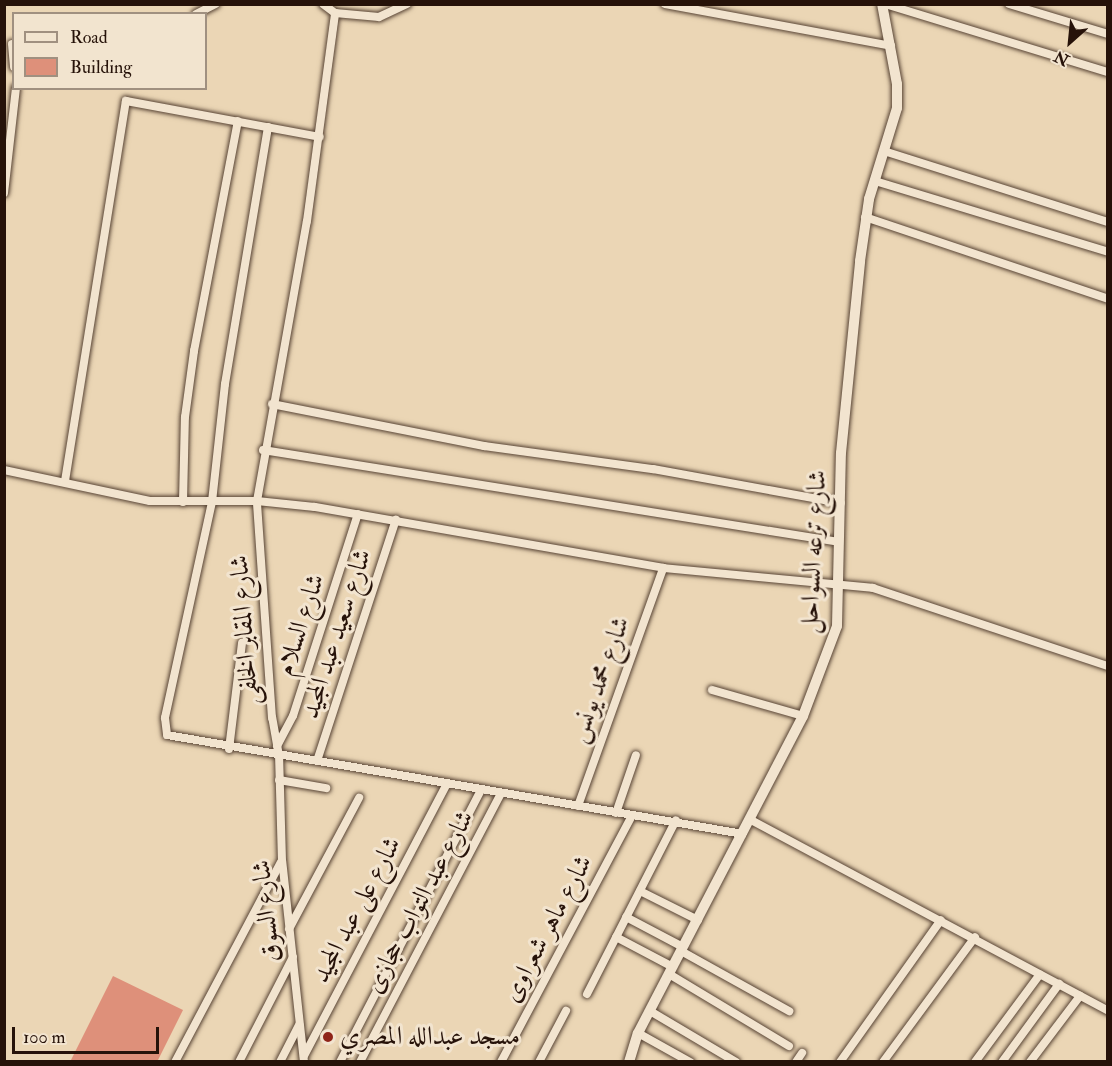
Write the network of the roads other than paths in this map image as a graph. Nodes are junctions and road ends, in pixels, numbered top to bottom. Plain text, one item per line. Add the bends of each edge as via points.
1 (216, 4) edge
2 (323, 4) edge
3 (407, 4) edge
4 (665, 4) edge
5 (884, 4) edge
6 (1009, 4) edge
7 (200, 12) edge
8 (335, 13) junction
9 (1107, 34) edge
10 (891, 46) junction
11 (1107, 72) edge
12 (16, 90) edge
13 (238, 121) junction
14 (268, 127) junction
15 (320, 137) junction
16 (887, 152) junction
17 (875, 180) junction
18 (4, 194) edge
19 (865, 217) junction
20 (1107, 222) edge
21 (1107, 252) edge
22 (1107, 299) edge
23 (272, 404) junction
24 (263, 450) junction
25 (4, 470) edge
26 (65, 481) junction
27 (257, 501) junction
28 (183, 502) junction
29 (212, 502) junction
30 (841, 503) junction
31 (358, 514) junction
32 (396, 520) junction
33 (838, 542) junction
34 (663, 568) junction
35 (838, 588) junction
36 (242, 643) dead end
37 (1107, 666) edge
38 (712, 690) dead end
39 (803, 716) junction
40 (277, 746) junction
41 (230, 749) junction
42 (636, 755) dead end
43 (279, 756) junction
44 (317, 761) junction
45 (279, 780) junction
46 (447, 784) junction
47 (326, 788) dead end
48 (481, 790) junction
49 (501, 794) junction
50 (359, 798) dead end
51 (578, 806) junction
52 (616, 813) junction
53 (632, 816) junction
54 (676, 820) junction
55 (752, 820) junction
56 (744, 834) junction
57 (282, 861) junction
58 (640, 891) junction
59 (626, 917) junction
60 (698, 920) junction
61 (941, 920) junction
62 (289, 930) junction
63 (616, 937) junction
64 (975, 938) junction
65 (682, 949) junction
66 (292, 957) junction
67 (671, 971) junction
68 (1040, 974) junction
69 (1059, 984) junction
70 (587, 994) dead end
71 (1080, 996) junction
72 (566, 1011) dead end
73 (650, 1011) junction
74 (789, 1011) dead end
75 (1107, 1011) edge
76 (300, 1023) junction
77 (638, 1033) junction
78 (789, 1046) dead end
79 (802, 1053) dead end
80 (303, 1059) edge
81 (175, 1062) edge
82 (238, 1062) edge
83 (280, 1062) edge
84 (340, 1062) edge
85 (360, 1062) edge
86 (501, 1062) edge
87 (539, 1062) edge
88 (629, 1062) edge
89 (690, 1062) edge
90 (736, 1062) edge
91 (796, 1062) edge
92 (840, 1062) edge
93 (883, 1062) edge
94 (975, 1062) edge
95 (1002, 1062) edge
96 (1029, 1062) edge

1 - 7 street
2 - 8 street
3 - 8 street via 379,17
4 - 10 street
5 - 10 main road, شارع ترعه السواحل
5 - 11 street
6 - 9 street
8 - 15 street, شارع المقابر الخلفى
10 - 16 main road, شارع ترعه السواحل via 897,108
12 - 18 street
13 - 14 street
13 - 26 street via 129,100 123,105
13 - 28 street via 184,417
14 - 15 street
14 - 29 street via 225,384
15 - 23 street, شارع المقابر الخلفى
16 - 17 main road, شارع ترعه السواحل
16 - 20 street
17 - 19 main road, شارع ترعه السواحل
17 - 21 street
19 - 22 street
19 - 30 main road, شارع ترعه السواحل via 844,412
23 - 24 street, شارع المقابر الخلفى
23 - 30 street via 484,446 653,469
24 - 27 street, شارع المقابر الخلفى
24 - 33 street
25 - 26 street
26 - 28 street via 122,496
27 - 29 street
27 - 31 street
27 - 40 street, شارع المقابر الخلفى
28 - 29 street
29 - 41 street via 164,730 177,741
30 - 33 main road, شارع ترعه السواحل
31 - 32 street
31 - 40 street, شارع السلام via 297,706
32 - 34 street
32 - 44 street, شارع سعيد عبد المجيد
33 - 35 main road, شارع ترعه السواحل
34 - 35 street
34 - 51 street, شارع محمد يونس
35 - 37 street via 891,591
35 - 39 main road, شارع ترعه السواحل via 832,644
36 - 41 street
38 - 39 street
39 - 55 main road, شارع ترعه السواحل
40 - 43 street, شارع المقابر الخلفى
41 - 43 street
42 - 52 street
43 - 44 street
43 - 45 street, شارع السوق
44 - 46 street
45 - 47 street
45 - 57 street, شارع السوق
46 - 48 street
46 - 80 street, شارع على عبد المجيد
48 - 49 street
48 - 84 street
49 - 51 street
49 - 85 street, شارع عبد التواب حجازى
50 - 62 street
51 - 52 street
52 - 53 street
53 - 54 street
53 - 86 street, شارع ماهر شعراوى
54 - 56 street
54 - 58 street
55 - 56 main road, شارع ترعه السواحل
55 - 61 street
56 - 60 main road, شارع ترعه السواحل
57 - 62 street, شارع السوق
57 - 81 street
58 - 59 street
58 - 60 street
59 - 63 street
59 - 65 street
60 - 65 main road, شارع ترعه السواحل
61 - 64 street
61 - 92 street
62 - 66 street, شارع السوق
63 - 67 street
63 - 70 street
64 - 68 street
64 - 93 street
65 - 67 main road, شارع ترعه السواحل
65 - 74 street
66 - 76 street, شارع السوق
66 - 82 street
67 - 73 main road, شارع ترعه السواحل
67 - 78 street
68 - 69 street
68 - 94 street
69 - 71 street
69 - 95 street
71 - 75 street
71 - 96 street
72 - 87 street
73 - 77 main road, شارع ترعه السواحل
73 - 90 street
76 - 80 street, شارع السوق
76 - 83 street
77 - 88 main road, شارع ترعه السواحل
77 - 89 street
79 - 91 street

